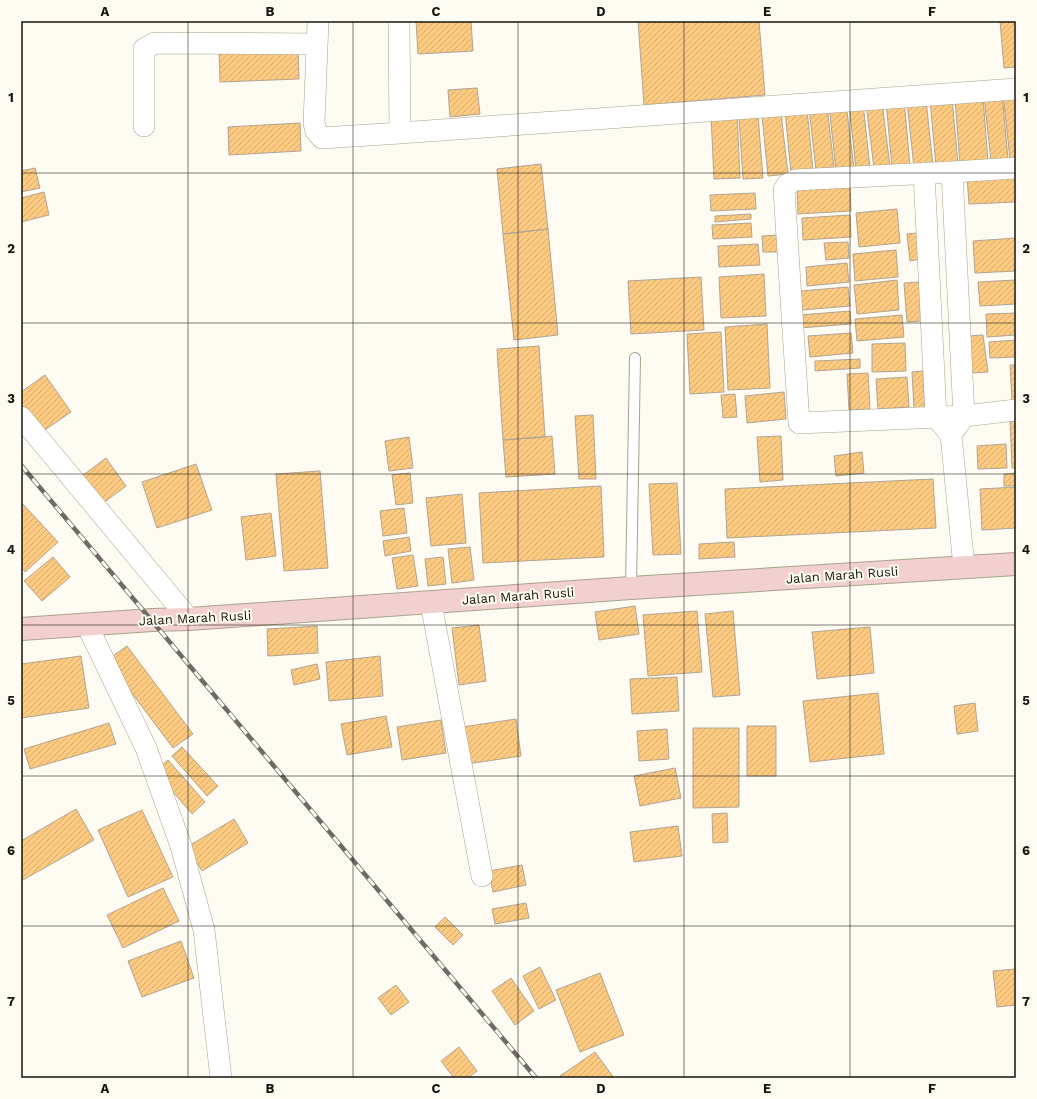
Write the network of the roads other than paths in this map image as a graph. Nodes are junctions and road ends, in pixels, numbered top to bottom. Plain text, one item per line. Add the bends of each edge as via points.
1 (318, 21) edge
2 (399, 21) edge
3 (317, 44) junction
4 (1016, 88) edge
5 (144, 126) dead end
6 (400, 133) junction
7 (1016, 168) edge
8 (952, 172) junction
9 (924, 173) junction
10 (635, 358) dead end
11 (1016, 410) edge
12 (964, 416) junction
13 (21, 417) edge
14 (936, 417) junction
15 (951, 435) junction
16 (1016, 564) edge
17 (964, 567) junction
18 (631, 588) junction
19 (431, 603) junction
20 (189, 619) junction
21 (87, 625) junction
22 (21, 629) edge
23 (482, 876) dead end
24 (221, 1078) edge

1 - 3 street
2 - 6 street
3 - 5 street via 155,43 144,49
3 - 6 street via 314,123 322,138
4 - 6 street
7 - 8 street
8 - 9 street
8 - 12 street
9 - 14 street
9 - 14 street via 795,180 784,190 799,423
10 - 18 lane
11 - 12 street
12 - 14 street
12 - 15 street
13 - 20 street
14 - 15 street
15 - 17 street
16 - 17 main road, Jalan Marah Rusli
17 - 18 main road, Jalan Marah Rusli
18 - 19 main road, Jalan Marah Rusli
19 - 20 main road, Jalan Marah Rusli
19 - 23 street
20 - 21 main road, Jalan Marah Rusli
21 - 22 main road, Jalan Marah Rusli
21 - 24 street via 146,748 181,846 204,930

